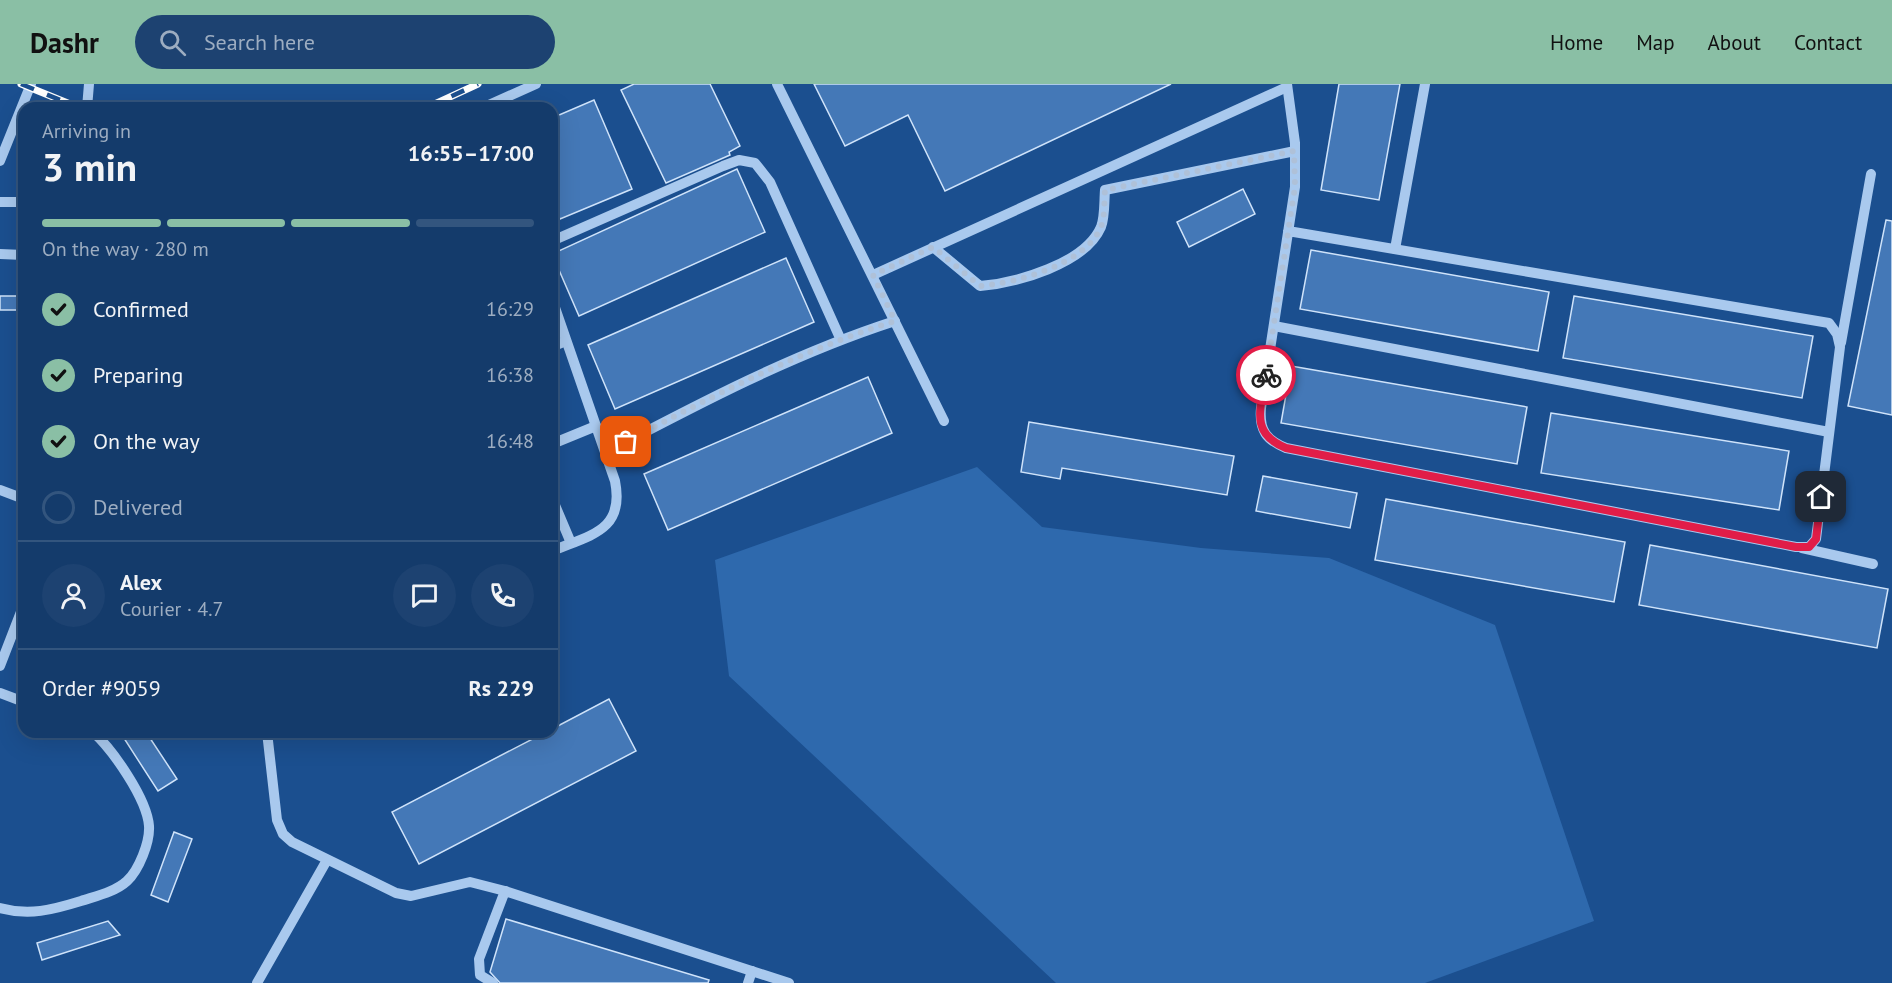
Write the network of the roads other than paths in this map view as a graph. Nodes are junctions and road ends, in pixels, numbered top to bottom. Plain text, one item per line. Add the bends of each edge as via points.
1 (31, 84) edge
2 (89, 84) edge
3 (536, 84) edge
4 (777, 84) edge
5 (1425, 84) edge
6 (1287, 86) edge
7 (24, 102) edge
8 (88, 102) edge
9 (496, 102) edge
10 (18, 116) edge
11 (1294, 151) junction
12 (0, 161) edge
13 (1871, 174) dead end
14 (0, 202) edge
15 (18, 202) edge
16 (1288, 231) junction
17 (558, 238) edge
18 (933, 247) junction
19 (1395, 249) junction
20 (0, 255) edge
21 (18, 255) edge
22 (873, 275) junction
23 (558, 317) edge
24 (895, 321) junction
25 (1274, 326) junction
26 (840, 339) junction
27 (566, 341) junction
28 (558, 344) edge
29 (1840, 347) junction
30 (944, 421) dead end
31 (596, 426) junction
32 (1829, 432) junction
33 (558, 442) edge
34 (605, 453) junction
35 (0, 490) edge
36 (18, 497) edge
37 (558, 513) edge
38 (570, 543) junction
39 (1796, 547) junction
40 (558, 548) edge
41 (1873, 564) dead end
42 (18, 620) edge
43 (0, 666) edge
44 (0, 693) edge
45 (18, 700) edge
46 (100, 738) edge
47 (268, 738) edge
48 (327, 860) junction
49 (505, 891) junction
50 (0, 908) edge
51 (752, 971) junction
52 (257, 983) edge
53 (493, 983) edge
54 (748, 983) edge
55 (789, 983) edge

1 - 7 street
2 - 8 street
3 - 9 street
4 - 22 street
5 - 19 street
6 - 11 street
6 - 18 street
10 - 12 street
11 - 16 street via 1295,187
11 - 18 street via 1105,190 1102,225 1094,240 1049,270 1008,284 980,286
13 - 29 street
14 - 15 street
16 - 19 street
16 - 25 street
17 - 26 street via 723,166 740,160 755,163 770,182
18 - 22 street
19 - 29 street via 1813,319 1830,323
20 - 21 street
22 - 24 street
23 - 27 street
24 - 26 street
24 - 30 street
25 - 32 street
25 - 39 street via 1260,423 1272,442 1286,448
26 - 34 street via 709,398
27 - 28 street
27 - 31 street
29 - 32 street
31 - 33 street
31 - 34 street
32 - 39 street via 1816,539 1809,547
34 - 38 street via 617,489 617,510 610,523
35 - 36 street
37 - 38 street
38 - 40 street
39 - 41 street
42 - 43 street
44 - 45 street
46 - 50 street via 146,812 149,834 136,871 116,889 63,907 20,913
47 - 48 street via 277,820 283,834
48 - 49 street via 396,893 411,896 470,882
48 - 52 street
49 - 51 street
49 - 53 street via 479,959 480,975
51 - 54 street
51 - 55 street

